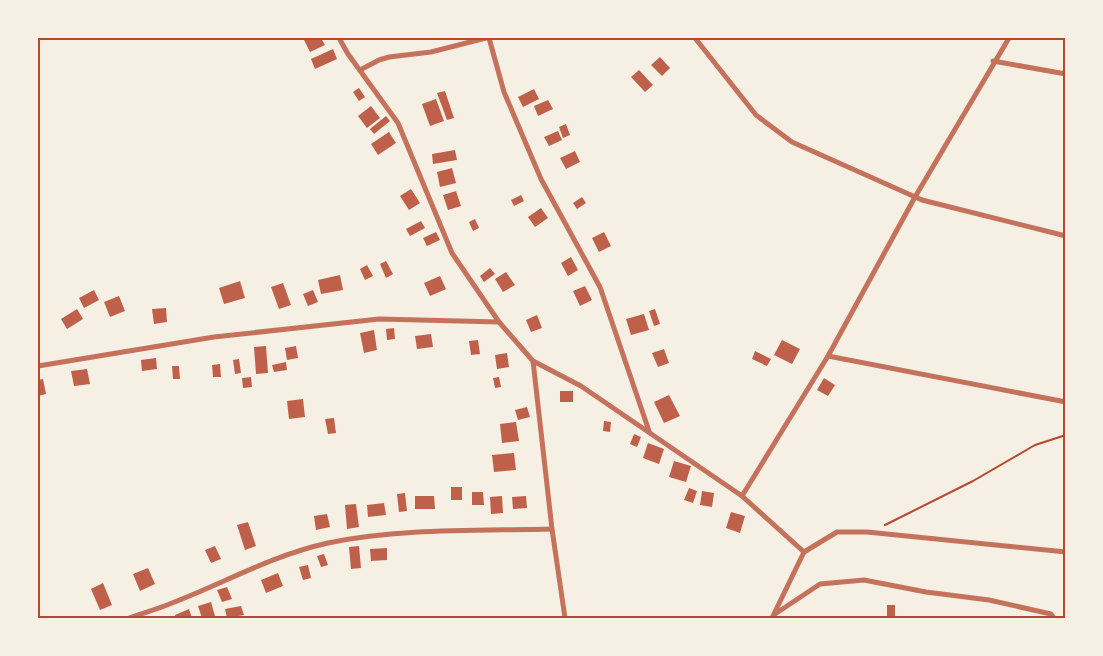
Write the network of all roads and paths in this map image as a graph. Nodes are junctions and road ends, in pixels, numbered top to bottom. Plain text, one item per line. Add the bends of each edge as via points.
1 (339, 38) edge
2 (488, 38) edge
3 (696, 38) edge
4 (1009, 38) edge
5 (993, 61) junction
6 (360, 70) junction
7 (1066, 74) edge
8 (915, 197) junction
9 (1066, 236) edge
10 (499, 322) junction
11 (828, 356) junction
12 (533, 362) junction
13 (38, 366) edge
14 (1066, 402) edge
15 (649, 431) junction
16 (1066, 435) edge
17 (742, 496) junction
18 (885, 525) dead end
19 (552, 529) junction
20 (804, 552) junction
21 (1066, 552) edge
22 (773, 617) edge
23 (129, 618) edge
24 (565, 618) edge
25 (1054, 618) edge

1 - 6 street
2 - 6 street via 431,52 389,57
2 - 15 street via 504,92 541,179 600,287
3 - 8 street via 756,115 792,142
4 - 5 street
5 - 7 street
5 - 8 street
6 - 10 street via 398,123 452,254
8 - 9 street
8 - 11 street
10 - 12 street
10 - 13 street via 379,319 214,338
11 - 14 street
11 - 17 street
12 - 15 street via 581,386
12 - 19 street
15 - 17 street
16 - 18 path via 1035,445 973,481
17 - 20 street
19 - 23 street via 400,534 328,543 288,554
19 - 24 street
20 - 21 street via 837,532 867,532
20 - 22 street
22 - 25 street via 820,584 864,580 989,600 1051,614

